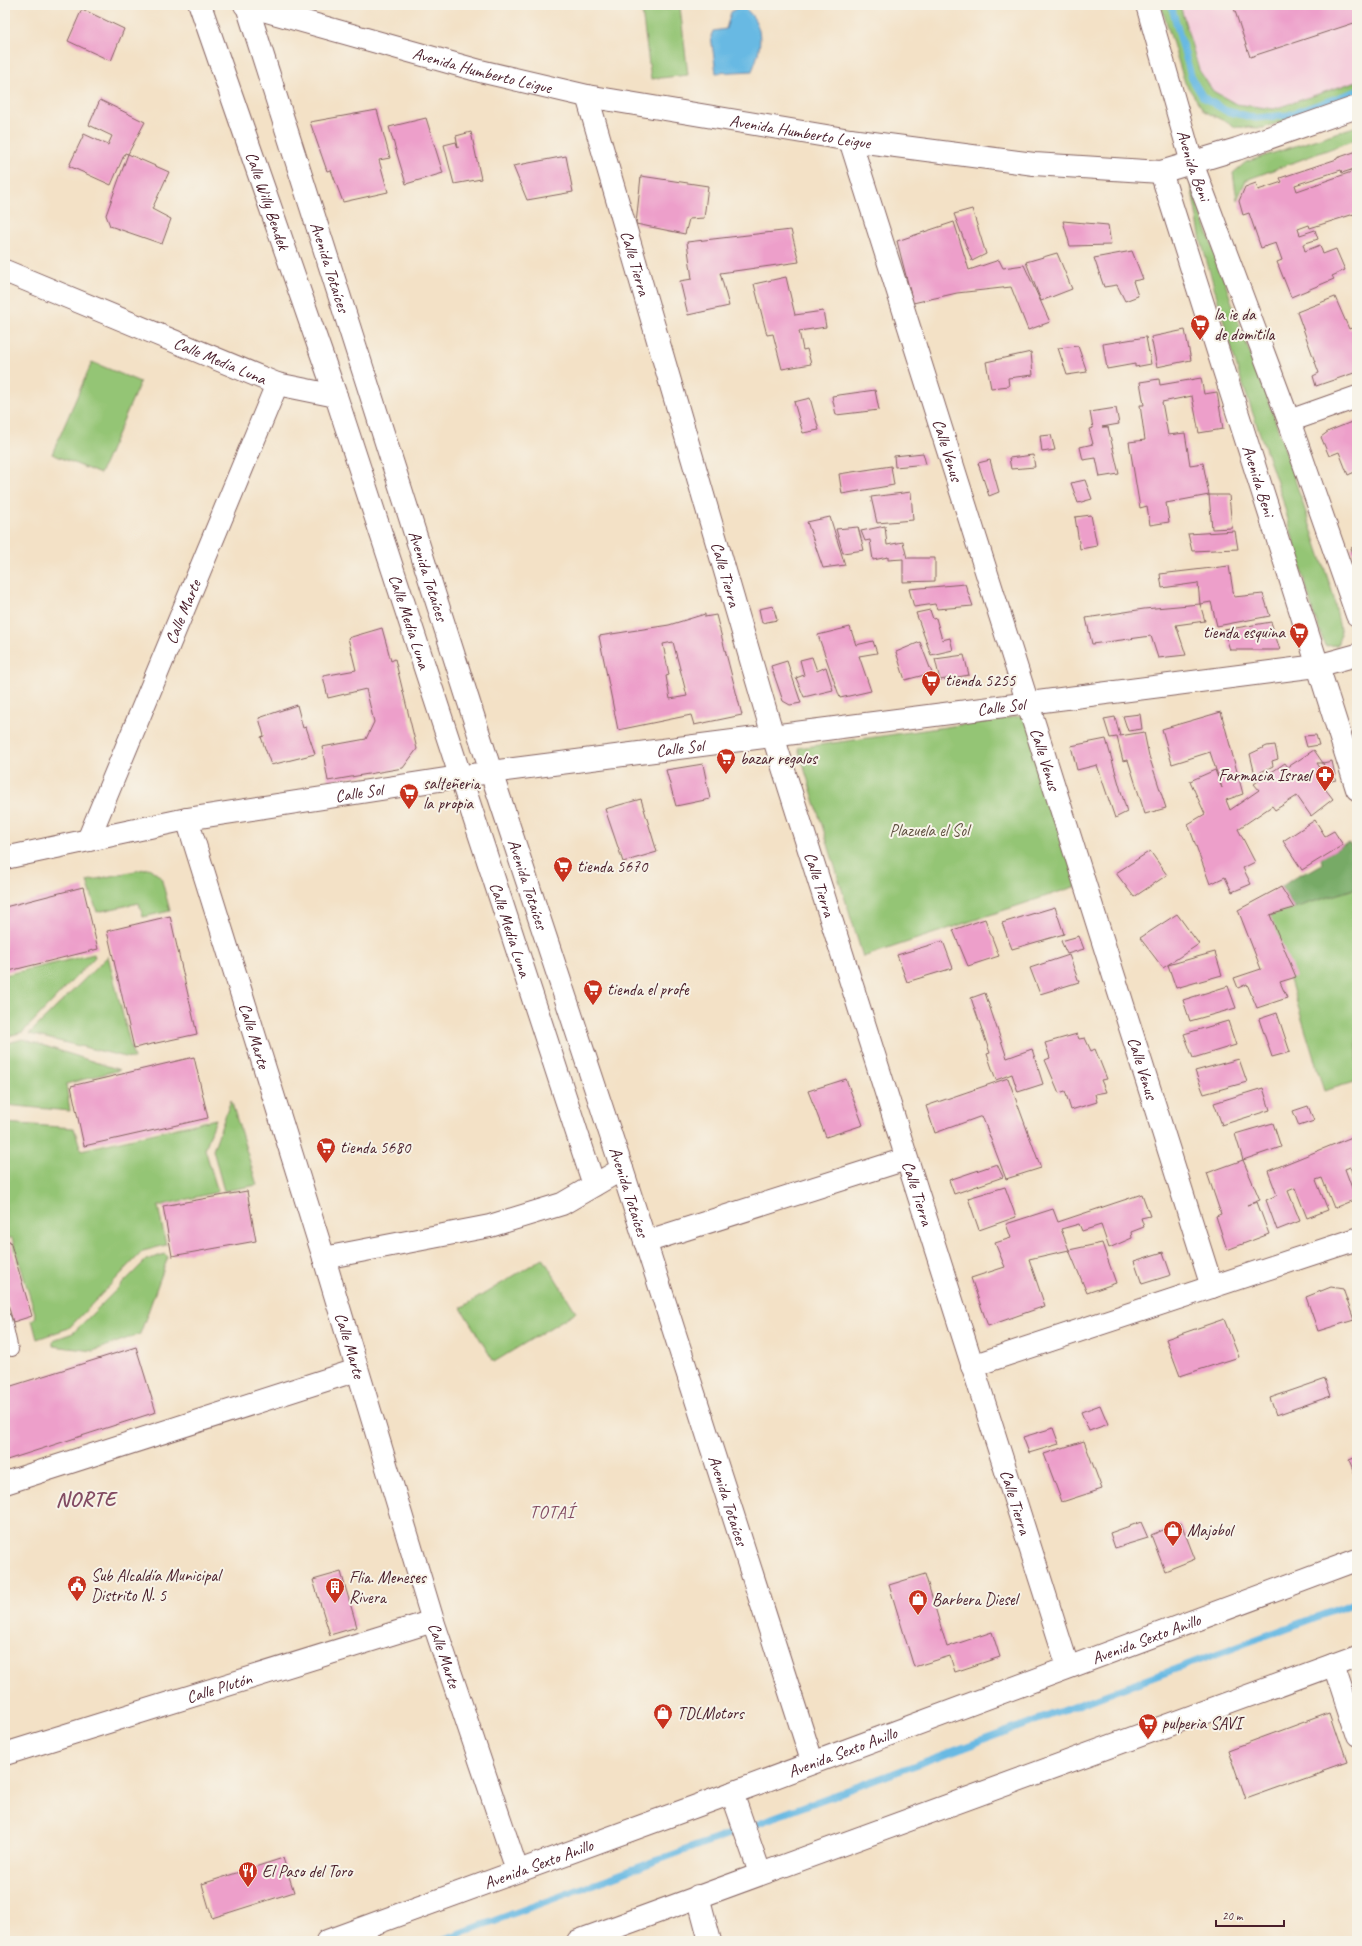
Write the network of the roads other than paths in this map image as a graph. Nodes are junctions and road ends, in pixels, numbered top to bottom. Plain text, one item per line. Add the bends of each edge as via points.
1 (200, 5) edge
2 (1147, 5) edge
3 (246, 6) edge
4 (587, 96) junction
5 (1357, 107) edge
6 (850, 140) junction
7 (1192, 164) junction
8 (1161, 172) junction
9 (5, 271) edge
10 (277, 384) junction
11 (336, 396) junction
12 (1357, 397) edge
13 (1289, 421) junction
14 (1357, 615) edge
15 (1357, 656) edge
16 (1317, 666) junction
17 (1029, 703) junction
18 (773, 736) junction
19 (491, 772) junction
20 (461, 777) junction
21 (1357, 789) edge
22 (187, 819) junction
23 (88, 840) junction
24 (5, 858) edge
25 (906, 1159) junction
26 (622, 1169) junction
27 (594, 1185) junction
28 (1357, 1239) edge
29 (645, 1242) junction
30 (324, 1258) junction
31 (1212, 1287) junction
32 (5, 1320) edge
33 (12, 1350) dead end
34 (972, 1366) junction
35 (357, 1370) junction
36 (5, 1483) edge
37 (1357, 1560) edge
38 (433, 1621) junction
39 (1357, 1656) edge
40 (1333, 1665) junction
41 (1068, 1667) junction
42 (1357, 1738) edge
43 (5, 1754) edge
44 (812, 1761) junction
45 (732, 1793) junction
46 (517, 1870) junction
47 (760, 1873) junction
48 (698, 1896) junction
49 (327, 1941) edge
50 (578, 1941) edge
51 (710, 1941) edge

1 - 11 street, Calle Willy Bendek
2 - 7 street, Avenida Beni
3 - 4 street, Avenida Humberto Leigue via 480,71
3 - 19 street, Avenida Totaíces
4 - 6 street, Avenida Humberto Leigue
4 - 18 street, Calle Tierra
5 - 7 street, Avenida Humberto Leigue
6 - 8 street, Avenida Humberto Leigue via 1034,164
6 - 17 street, Calle Venus
7 - 8 street, Avenida Humberto Leigue
7 - 13 street, Avenida Beni
8 - 16 street, Avenida Beni
9 - 10 street, Calle Media Luna
10 - 11 street, Calle Media Luna
10 - 23 street, Calle Marte
11 - 20 street, Calle Media Luna
12 - 13 street
13 - 14 street, Avenida Beni
15 - 16 street, Calle Sol
16 - 17 street, Calle Sol
16 - 21 street, Avenida Beni
17 - 18 street, Calle Sol
17 - 31 street, Calle Venus
18 - 19 street, Calle Sol
18 - 25 street, Calle Tierra
19 - 20 street, Calle Sol
19 - 26 street, Avenida Totaíces
20 - 22 street, Calle Sol
20 - 27 street, Calle Media Luna
22 - 23 street, Calle Sol
22 - 30 street, Calle Marte
23 - 24 street, Calle Sol
25 - 29 street
25 - 34 street, Calle Tierra
26 - 27 street
26 - 29 street, Avenida Totaíces
27 - 30 street via 562,1204 490,1226
28 - 31 street
29 - 44 street, Avenida Totaíces
30 - 35 street, Calle Marte
31 - 34 street
32 - 33 lane
34 - 41 street, Calle Tierra
35 - 36 street
35 - 38 street, Calle Marte
37 - 41 street, Avenida Sexto Anillo
38 - 43 street, Calle Plutón
38 - 46 street, Calle Marte
39 - 40 street
40 - 42 street
40 - 47 street
41 - 44 street, Avenida Sexto Anillo
44 - 45 street, Avenida Sexto Anillo
45 - 46 street, Avenida Sexto Anillo
45 - 47 street
46 - 49 street, Avenida Sexto Anillo
47 - 48 street
48 - 50 street
48 - 51 street

